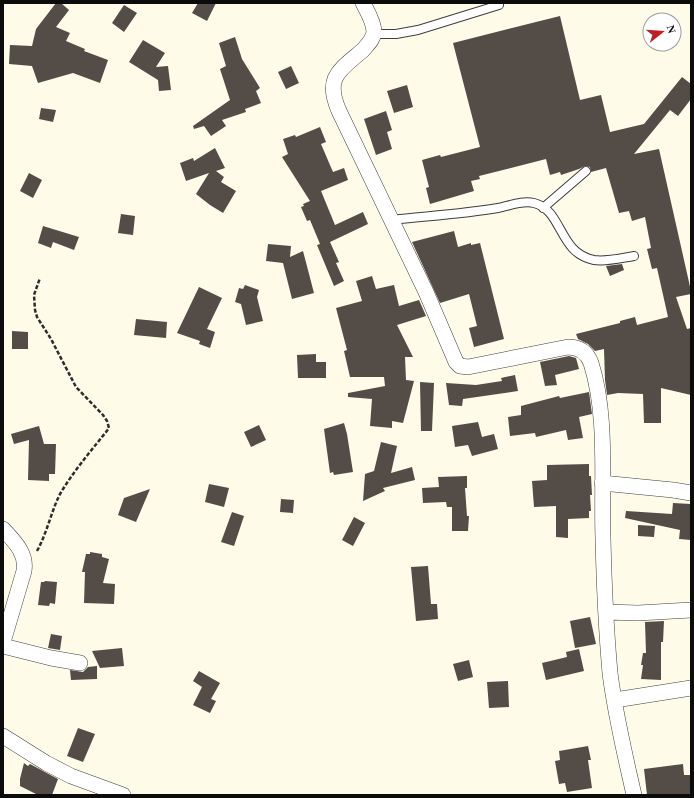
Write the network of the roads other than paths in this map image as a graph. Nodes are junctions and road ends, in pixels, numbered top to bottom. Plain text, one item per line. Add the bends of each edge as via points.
1 (363, 3) edge
2 (499, 5) dead end
3 (374, 34) junction
4 (586, 171) dead end
5 (543, 208) junction
6 (391, 220) junction
7 (634, 256) dead end
8 (602, 483) junction
9 (691, 493) edge
10 (3, 529) edge
11 (691, 610) edge
12 (606, 612) junction
13 (3, 642) edge
14 (3, 646) edge
15 (80, 663) dead end
16 (691, 688) edge
17 (615, 700) junction
18 (3, 736) edge
19 (123, 795) edge
20 (634, 795) edge

1 - 3 street
2 - 3 lane via 418,30
3 - 6 street via 371,42 337,73 333,90 337,106
4 - 5 lane
5 - 6 lane via 528,202
5 - 7 lane via 554,218 574,250 585,257 604,260
6 - 8 street via 459,365 468,367 568,347 581,349 586,354 599,398
8 - 9 street
8 - 12 street
10 - 13 street via 19,548 25,565
11 - 12 street
12 - 17 street via 610,674
14 - 15 street
16 - 17 street
17 - 20 street
18 - 19 street via 70,776

